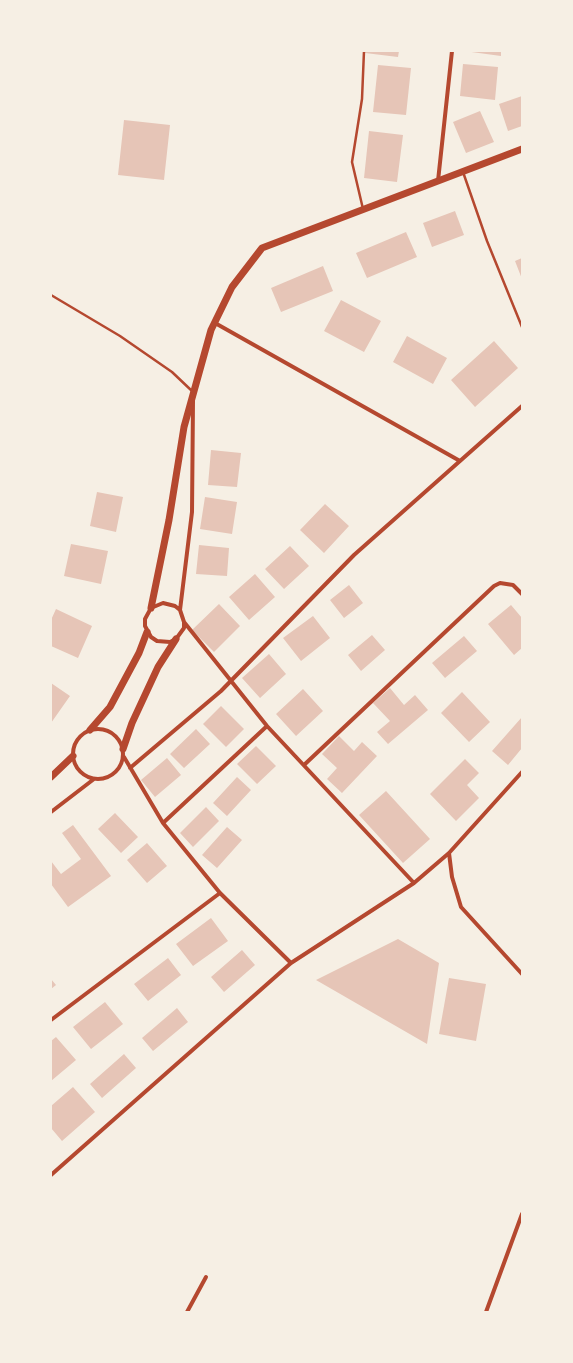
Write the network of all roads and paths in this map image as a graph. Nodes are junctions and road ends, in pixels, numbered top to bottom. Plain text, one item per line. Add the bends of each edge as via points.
1 (364, 51) edge
2 (452, 51) edge
3 (522, 149) edge
4 (463, 172) junction
5 (438, 181) junction
6 (363, 210) junction
7 (51, 295) edge
8 (215, 323) junction
9 (522, 327) edge
10 (194, 392) junction
11 (522, 406) edge
12 (460, 461) junction
13 (522, 594) edge
14 (151, 608) junction
15 (180, 610) junction
16 (184, 622) junction
17 (147, 632) junction
18 (176, 639) junction
19 (230, 680) junction
20 (267, 726) junction
21 (90, 730) junction
22 (123, 749) junction
23 (73, 756) junction
24 (124, 757) junction
25 (304, 765) junction
26 (130, 768) junction
27 (522, 772) edge
28 (51, 777) edge
29 (94, 779) junction
30 (51, 812) edge
31 (163, 823) junction
32 (449, 853) junction
33 (414, 883) junction
34 (220, 893) junction
35 (291, 963) junction
36 (522, 974) edge
37 (51, 1020) edge
38 (51, 1175) edge
39 (522, 1214) edge
40 (206, 1277) dead end
41 (187, 1312) edge
42 (486, 1312) edge

1 - 6 lane via 362,99 352,162
2 - 5 street
3 - 4 main road
4 - 5 main road
4 - 9 lane via 487,241
5 - 6 main road
6 - 8 main road via 262,248 232,288
7 - 10 lane via 120,336 172,372
8 - 10 main road
8 - 12 street
10 - 14 main road via 184,427
10 - 15 street via 192,512
11 - 12 street via 513,417
12 - 19 street via 354,555
13 - 25 street via 513,585 500,582 494,586
14 - 15 street via 163,603
14 - 17 street via 145,619
15 - 16 street
16 - 18 street via 184,628
16 - 19 street
17 - 18 street via 151,637 163,642
17 - 21 main road via 139,653 110,707
18 - 22 main road via 158,667
19 - 20 street
19 - 26 street via 221,691
20 - 25 street
20 - 31 street
21 - 22 street via 107,731 120,741
21 - 23 street via 77,740
22 - 24 street
23 - 28 main road
23 - 29 street via 80,771
24 - 26 street
24 - 29 street via 117,772 102,780
25 - 33 street
26 - 31 street
27 - 32 street
29 - 30 street
31 - 34 street
32 - 33 street
32 - 36 street via 452,877 461,907
33 - 35 street
34 - 35 street
34 - 37 street
35 - 38 street
39 - 42 street
40 - 41 street

